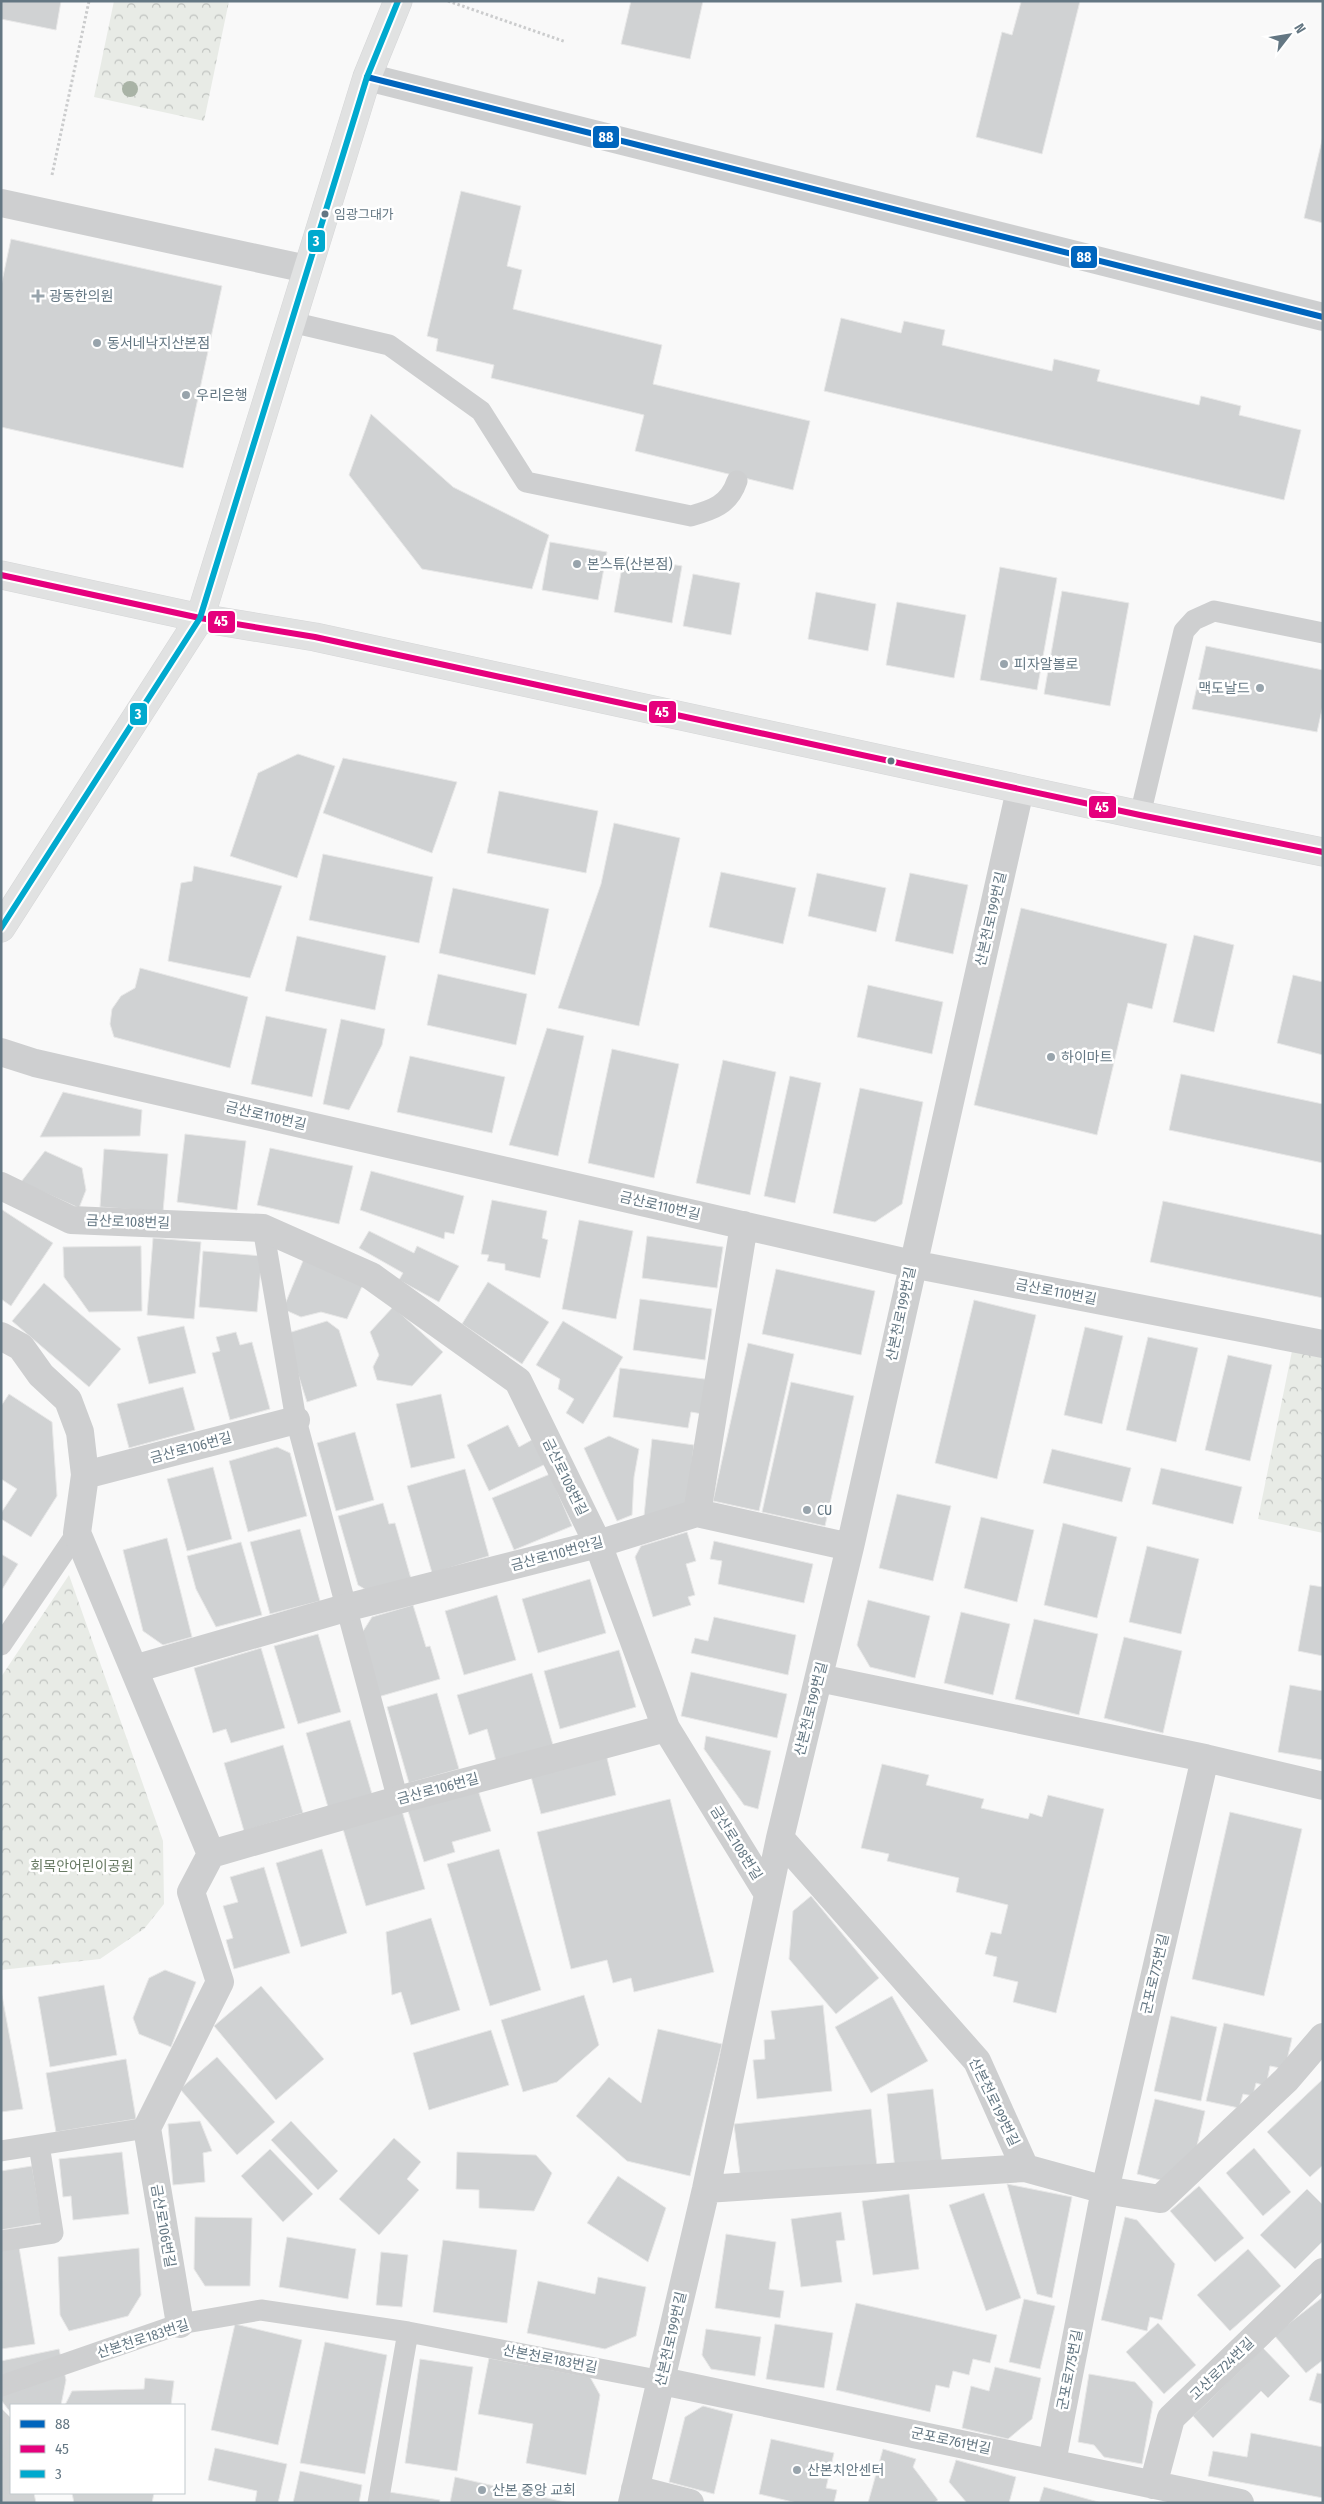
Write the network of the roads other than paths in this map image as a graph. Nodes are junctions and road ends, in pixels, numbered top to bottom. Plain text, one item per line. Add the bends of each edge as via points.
1 (398, 1) edge
2 (367, 78) junction
3 (1, 203) edge
4 (307, 269) junction
5 (1323, 317) edge
6 (290, 322) junction
7 (737, 482) dead end
8 (1, 575) edge
9 (200, 618) junction
10 (1323, 632) edge
11 (1020, 790) junction
12 (1140, 816) junction
13 (1323, 852) edge
14 (1, 928) edge
15 (1, 1052) edge
16 (1, 1186) edge
17 (744, 1225) junction
18 (263, 1228) junction
19 (912, 1264) junction
20 (1, 1336) edge
21 (1323, 1344) edge
22 (296, 1420) junction
23 (86, 1475) junction
24 (698, 1514) junction
25 (77, 1532) junction
26 (598, 1544) junction
27 (850, 1547) junction
28 (345, 1608) junction
29 (1, 1645) edge
30 (134, 1669) junction
31 (819, 1678) junction
32 (666, 1728) junction
33 (1205, 1758) junction
34 (1323, 1786) edge
35 (398, 1800) junction
36 (780, 1838) junction
37 (211, 1854) junction
38 (768, 1894) junction
39 (1323, 2037) edge
40 (146, 2128) junction
41 (39, 2145) junction
42 (1, 2152) edge
43 (1025, 2168) junction
44 (706, 2189) junction
45 (1105, 2190) junction
46 (1, 2241) edge
47 (1323, 2272) edge
48 (180, 2324) junction
49 (408, 2332) junction
50 (662, 2381) junction
51 (1, 2386) edge
52 (1052, 2462) junction
53 (1153, 2484) junction
54 (634, 2496) edge
55 (378, 2503) edge
56 (690, 2503) edge
57 (1240, 2503) edge

1 - 2 street
2 - 4 street
2 - 5 street
3 - 4 street
4 - 6 street
6 - 7 lane via 389,345 481,411 526,482 691,516 726,502
6 - 9 street
8 - 9 street
9 - 11 street via 315,637
9 - 14 street
10 - 12 lane via 1214,611 1194,620 1184,632
11 - 12 street
11 - 19 street, 산본천로199번길
12 - 13 street
15 - 17 street, 금산로110번길 via 35,1063
16 - 18 street, 금산로108번길 via 71,1220
17 - 19 street, 금산로110번길
17 - 24 street
18 - 22 lane
18 - 26 street, 금산로108번길 via 371,1276 518,1381
19 - 21 street, 금산로110번길
19 - 27 street, 산본천로199번길
20 - 23 street via 20,1348 41,1375 68,1400 80,1432
22 - 23 street, 금산로106번길
22 - 28 lane
23 - 25 street
24 - 26 street, 금산로110번안길
24 - 27 street
25 - 29 lane
25 - 30 street
26 - 28 street, 금산로110번안길
26 - 32 street, 금산로108번길
27 - 31 street, 산본천로199번길
28 - 30 street, 금산로110번안길
28 - 35 lane
30 - 37 street
31 - 33 street
31 - 36 street, 산본천로199번길
32 - 35 street, 금산로106번길
32 - 38 street, 금산로108번길
33 - 34 street
33 - 45 street, 군포로775번길
35 - 37 street, 금산로106번길
36 - 38 street, 산본천로199번길
36 - 43 street, 산본천로199번길 via 977,2061
37 - 40 street via 192,1892 220,1982
38 - 44 street, 산본천로199번길
39 - 45 street via 1286,2080 1160,2199
40 - 41 lane
40 - 48 street, 금산로106번길
41 - 42 lane
41 - 46 lane via 53,2233
43 - 44 street, 산본천로199번길
43 - 45 street, 산본천로199번길
44 - 50 street, 산본천로199번길
45 - 52 street, 군포로775번길
47 - 53 street, 고산로724번길 via 1171,2418
48 - 49 lane, 산본천로183번길 via 261,2310
48 - 51 lane, 산본천로183번길
49 - 50 lane, 산본천로183번길
49 - 55 lane
50 - 52 street, 군포로761번길
50 - 54 street, 산본천로199번길
52 - 53 street, 군포로761번길
53 - 57 street, 군포로761번길
54 - 56 street, 산본천로199번길

